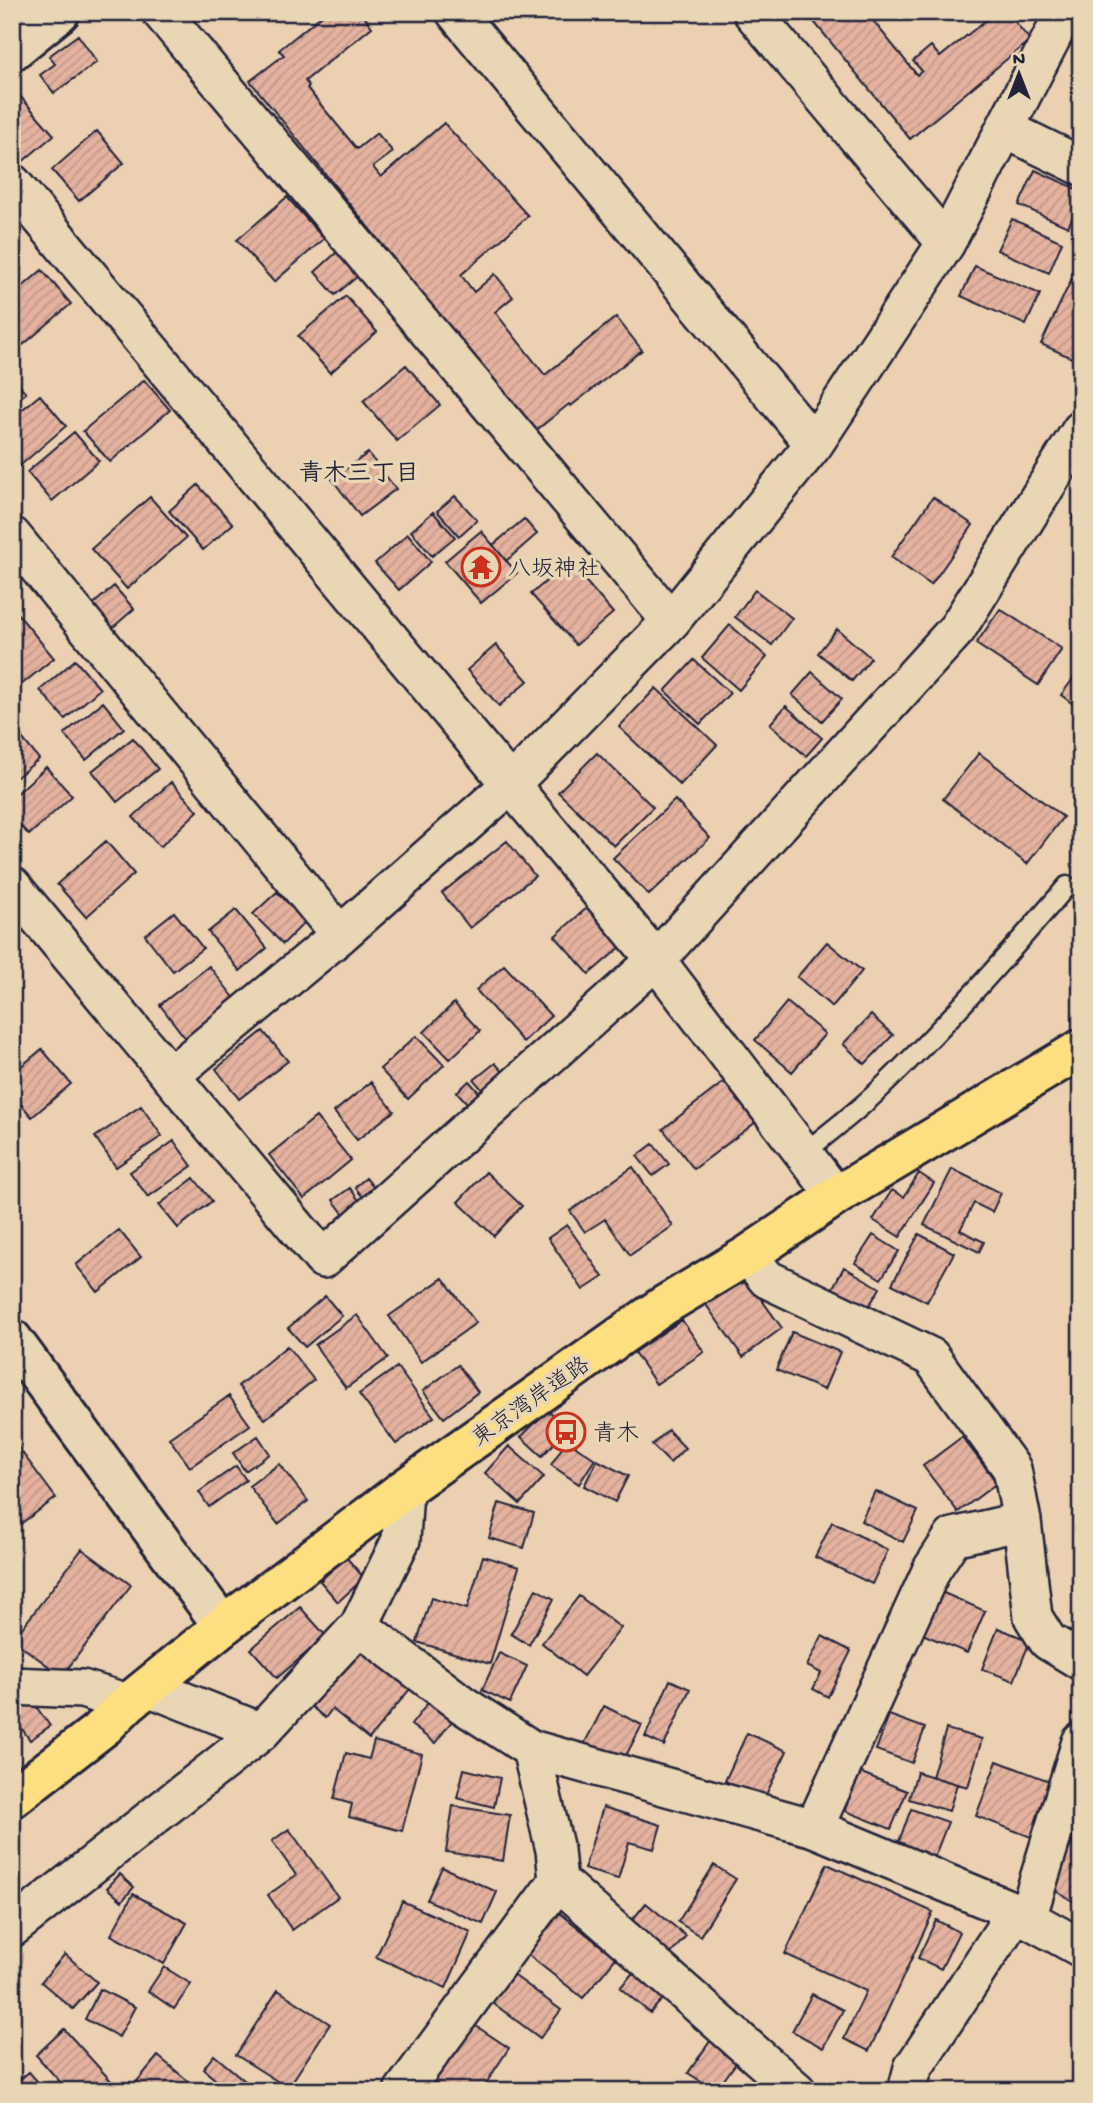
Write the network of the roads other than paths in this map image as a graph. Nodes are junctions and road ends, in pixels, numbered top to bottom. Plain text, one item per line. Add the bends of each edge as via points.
1 (60, 12) edge
2 (161, 12) edge
3 (455, 12) edge
4 (752, 12) edge
5 (1051, 19) edge
6 (12, 51) edge
7 (1005, 129) junction
8 (1081, 166) edge
9 (12, 183) edge
10 (946, 243) junction
11 (1081, 430) edge
12 (814, 444) junction
13 (12, 537) edge
14 (671, 621) junction
15 (510, 785) junction
16 (12, 886) edge
17 (1067, 886) dead end
18 (340, 935) junction
19 (656, 960) junction
20 (1081, 1049) edge
21 (170, 1076) junction
22 (803, 1154) junction
23 (836, 1196) junction
24 (748, 1255) junction
25 (12, 1339) edge
26 (404, 1489) junction
27 (1022, 1521) junction
28 (223, 1626) junction
29 (359, 1626) junction
30 (1081, 1661) edge
31 (12, 1686) edge
32 (138, 1695) junction
33 (261, 1732) junction
34 (1081, 1742) edge
35 (531, 1749) junction
36 (12, 1798) edge
37 (814, 1828) junction
38 (558, 1881) junction
39 (1022, 1915) junction
40 (12, 1928) edge
41 (1081, 1948) edge
42 (403, 2091) edge
43 (797, 2091) edge
44 (907, 2091) edge

1 - 6 street
2 - 14 street
3 - 12 street
4 - 10 street
5 - 7 street
7 - 8 street
7 - 10 street
9 - 15 street
10 - 12 street
11 - 19 street via 957,629
12 - 14 street
13 - 18 street
14 - 15 street
15 - 18 street
15 - 19 street
16 - 21 street
17 - 22 lane via 936,1033 876,1093
18 - 21 street
19 - 21 street via 323,1259
19 - 22 street
20 - 23 highway, 東京湾岸道路
22 - 23 street
23 - 24 highway, 東京湾岸道路
24 - 26 highway, 東京湾岸道路 via 663,1306
24 - 27 street via 767,1279 931,1357 1012,1469
25 - 28 street
26 - 28 highway, 東京湾岸道路
26 - 29 street via 401,1540
27 - 30 street via 1032,1617 1048,1641
27 - 37 street via 953,1537 932,1569
28 - 32 highway, 東京湾岸道路
29 - 33 street
29 - 35 street
31 - 32 street
32 - 33 street
32 - 36 highway, 東京湾岸道路
33 - 40 street
34 - 39 street
35 - 37 street
35 - 38 street
37 - 39 street
38 - 42 street
38 - 43 street
39 - 41 street
39 - 44 street via 913,2068

